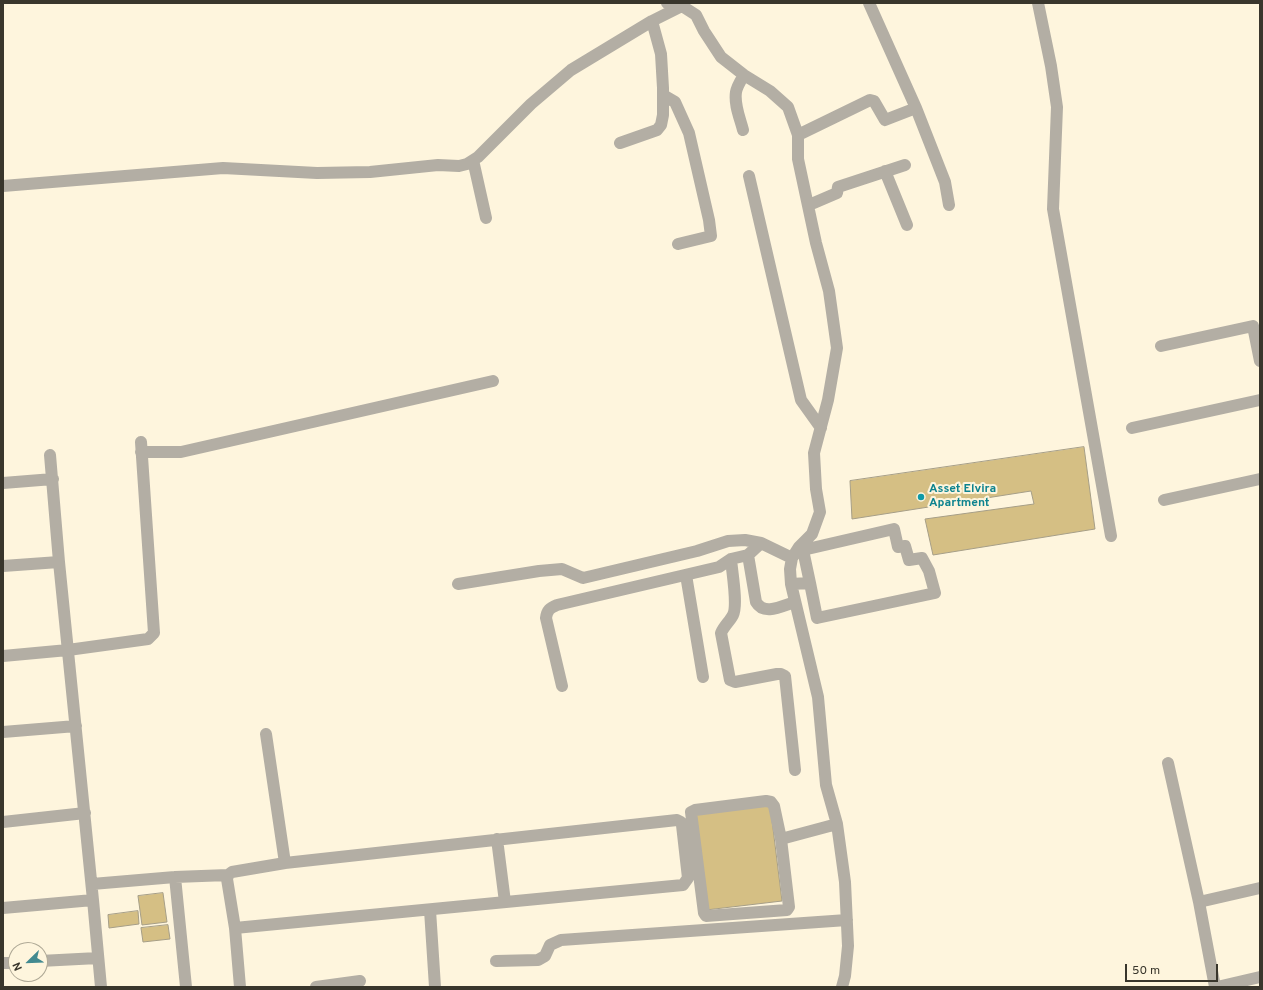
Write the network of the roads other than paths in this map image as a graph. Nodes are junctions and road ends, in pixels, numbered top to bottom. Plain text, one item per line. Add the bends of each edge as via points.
1 (668, 3) edge
2 (869, 3) edge
3 (1038, 3) edge
4 (684, 4) edge
5 (652, 21) junction
6 (744, 75) junction
7 (663, 95) junction
8 (916, 108) junction
9 (743, 130) dead end
10 (798, 135) junction
11 (620, 143) dead end
12 (473, 160) junction
13 (905, 165) dead end
14 (885, 171) junction
15 (749, 176) dead end
16 (3, 186) edge
17 (808, 205) junction
18 (949, 205) dead end
19 (486, 218) dead end
20 (907, 225) dead end
21 (678, 244) dead end
22 (1161, 346) dead end
23 (1260, 361) edge
24 (493, 382) dead end
25 (1260, 400) edge
26 (821, 428) junction
27 (1132, 428) dead end
28 (50, 455) dead end
29 (53, 479) junction
30 (1260, 479) edge
31 (3, 482) edge
32 (1164, 500) dead end
33 (1111, 536) dead end
34 (761, 543) junction
35 (748, 555) junction
36 (792, 558) junction
37 (731, 559) junction
38 (59, 562) junction
39 (3, 566) edge
40 (686, 575) junction
41 (810, 583) junction
42 (458, 584) dead end
43 (791, 584) junction
44 (795, 602) junction
45 (68, 650) junction
46 (3, 656) edge
47 (703, 677) dead end
48 (562, 686) dead end
49 (76, 726) junction
50 (3, 732) edge
51 (266, 734) dead end
52 (1168, 763) dead end
53 (795, 770) dead end
54 (85, 813) junction
55 (3, 822) edge
56 (837, 824) junction
57 (497, 839) junction
58 (781, 839) junction
59 (285, 863) junction
60 (228, 875) junction
61 (175, 877) junction
62 (92, 884) junction
63 (1260, 888) edge
64 (93, 900) junction
65 (505, 902) junction
66 (1198, 902) junction
67 (3, 908) edge
68 (430, 910) junction
69 (847, 920) junction
70 (235, 928) junction
71 (98, 958) junction
72 (48, 961) edge
73 (496, 961) dead end
74 (1260, 977) edge
75 (360, 981) dead end
76 (101, 987) edge
77 (186, 987) edge
78 (240, 987) edge
79 (316, 987) edge
80 (435, 987) edge
81 (842, 987) edge
82 (1216, 987) edge

1 - 4 street
2 - 8 street
3 - 33 street via 1057,108 1053,210
4 - 5 street
4 - 6 street via 696,15 721,57
5 - 7 street via 661,54
5 - 12 street via 571,70 531,104
6 - 9 street via 736,91 737,111
6 - 10 street via 770,91 788,107
7 - 11 street via 663,115 657,130
7 - 21 street via 675,102 689,133 711,236
8 - 10 street via 886,120 874,101 870,100
8 - 18 street via 945,182
10 - 17 street via 798,159
12 - 16 street via 459,166 438,165 370,172 317,173 223,168
12 - 19 street
13 - 14 street
14 - 17 street via 838,188 838,193
14 - 20 street
15 - 26 street via 801,400
17 - 26 street via 829,291 837,348
22 - 23 street via 1253,326
24 - 45 street via 180,452 141,447 154,633 148,639
25 - 27 street
26 - 36 street via 814,454 820,512 812,534
28 - 29 street
29 - 31 street
29 - 38 street
30 - 32 street
34 - 35 street
34 - 36 street
34 - 42 street via 745,540 728,541 698,551 583,578 562,569
35 - 37 street
35 - 44 street via 759,607 769,610
36 - 43 street
37 - 40 street via 719,567
37 - 53 street via 736,608 721,633 730,680 735,682 777,674 785,676
38 - 39 street
38 - 45 street
40 - 47 street
40 - 48 street via 550,608 546,618
41 - 41 street via 817,618 934,593 929,571 922,558 909,560 906,546 898,547 894,529 803,550
41 - 43 street
43 - 44 street
44 - 56 street via 818,697 826,785
45 - 46 street
45 - 49 street
49 - 50 street
49 - 54 street
51 - 59 street
52 - 66 street
54 - 55 street
54 - 62 street
56 - 58 street
56 - 69 street
57 - 59 street
57 - 65 street
57 - 65 street via 677,820 682,825 688,878 683,885
58 - 58 street via 771,802 691,812 706,916 789,908
59 - 60 street via 247,868
60 - 61 street
60 - 70 street
61 - 62 street
61 - 77 street
62 - 64 street
63 - 66 street
64 - 67 street
64 - 71 street
65 - 68 street
66 - 82 street
68 - 70 street
68 - 80 street
69 - 73 street via 561,940 550,945 545,956 538,960
69 - 81 street via 848,946
70 - 78 street
71 - 72 street
71 - 76 street
74 - 82 street
75 - 79 street

